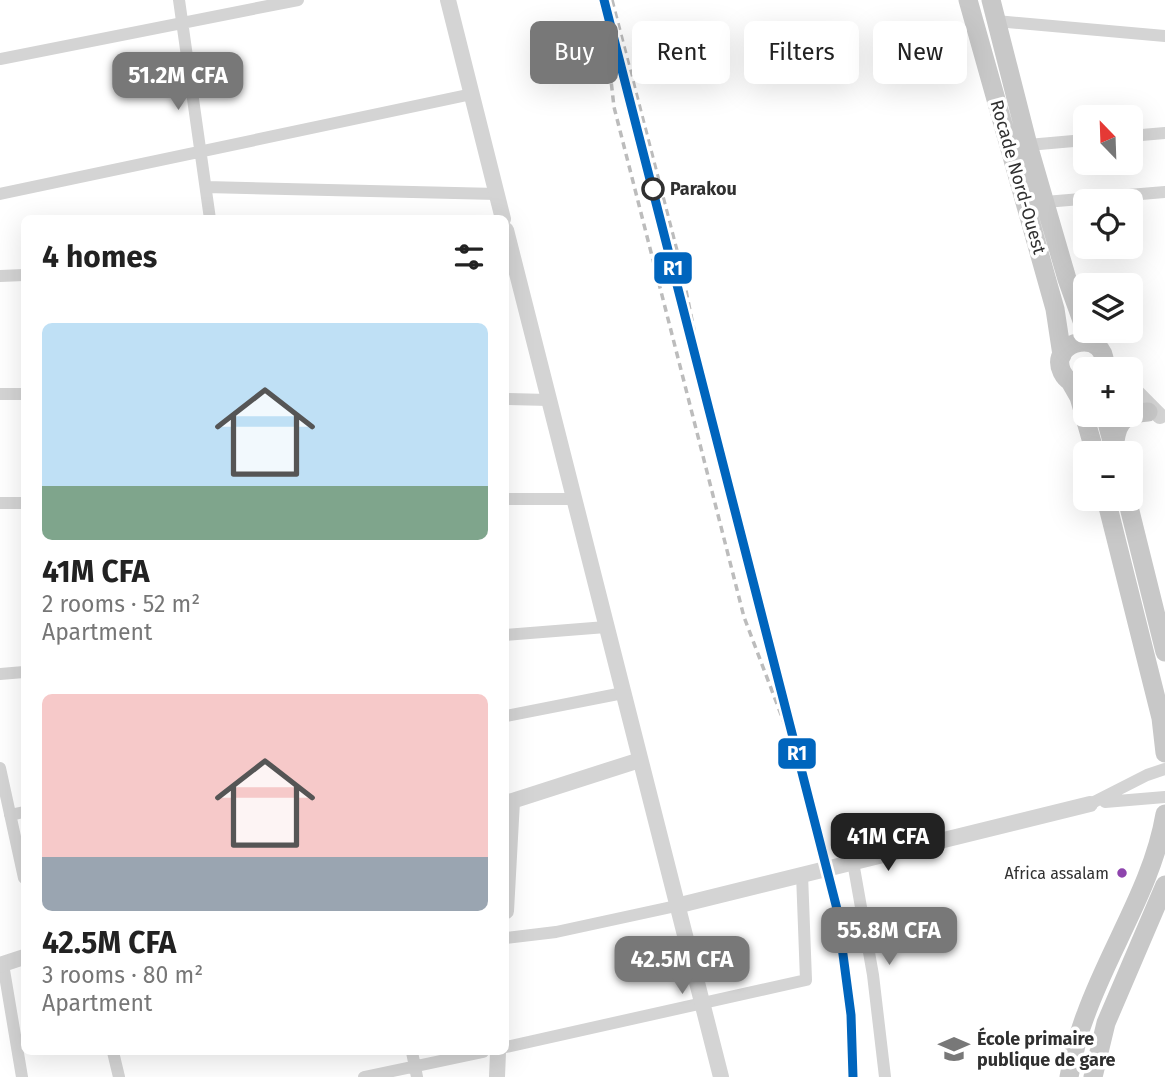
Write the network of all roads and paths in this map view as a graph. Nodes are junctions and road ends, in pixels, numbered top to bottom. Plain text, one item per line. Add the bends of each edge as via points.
1 (179, 0) edge
2 (298, 0) edge
3 (448, 0) edge
4 (968, 0) edge
5 (991, 0) edge
6 (996, 21) junction
7 (182, 23) junction
8 (1165, 36) edge
9 (0, 59) edge
10 (471, 94) junction
11 (1165, 134) edge
12 (1143, 135) edge
13 (1073, 142) edge
14 (1028, 145) junction
15 (201, 152) junction
16 (206, 187) junction
17 (1165, 192) edge
18 (0, 194) edge
19 (497, 194) junction
20 (1045, 202) junction
21 (210, 215) edge
22 (502, 215) edge
23 (511, 271) edge
24 (21, 275) edge
25 (0, 276) edge
26 (1073, 296) edge
27 (1062, 355) junction
28 (1102, 357) edge
29 (1073, 379) edge
30 (0, 394) edge
31 (21, 394) edge
32 (509, 399) edge
33 (549, 400) junction
34 (1143, 400) edge
35 (1158, 416) edge
36 (1113, 441) edge
37 (509, 499) edge
38 (573, 499) junction
39 (0, 503) edge
40 (21, 503) edge
41 (1109, 511) edge
42 (1130, 511) edge
43 (606, 627) junction
44 (509, 635) edge
45 (1165, 652) edge
46 (21, 672) edge
47 (0, 674) edge
48 (622, 693) junction
49 (509, 715) edge
50 (1164, 744) edge
51 (640, 760) junction
52 (0, 769) edge
53 (1165, 769) edge
54 (1147, 775) junction
55 (1165, 797) edge
56 (509, 802) edge
57 (1090, 804) junction
58 (21, 813) edge
59 (1165, 814) edge
60 (10, 815) junction
61 (853, 862) junction
62 (21, 864) edge
63 (803, 874) junction
64 (1165, 885) edge
65 (676, 906) junction
66 (509, 938) edge
67 (21, 958) edge
68 (1, 964) edge
69 (703, 1003) junction
70 (509, 1046) edge
71 (114, 1055) edge
72 (473, 1055) edge
73 (498, 1055) edge
74 (416, 1071) edge
75 (22, 1077) edge
76 (119, 1077) edge
77 (364, 1077) edge
78 (497, 1077) edge
79 (721, 1077) edge
80 (885, 1077) edge
81 (1069, 1077) edge
82 (1093, 1077) edge

1 - 7 street
2 - 7 street
3 - 10 street
4 - 27 main road, Rocade Nord-Ouest via 1055,309
5 - 6 main road, Rocade Nord-Ouest
6 - 8 street
6 - 14 main road, Rocade Nord-Ouest
7 - 9 street
7 - 15 street
10 - 15 street
10 - 19 street
11 - 12 street
13 - 14 street
14 - 20 main road, Rocade Nord-Ouest
15 - 16 street
15 - 18 street
16 - 19 street
16 - 21 street
17 - 20 street
19 - 22 street
20 - 26 main road, Rocade Nord-Ouest
23 - 33 street
24 - 25 street
27 - 28 main road via 1070,345 1082,341 1094,344
27 - 29 main road, Rocade Nord-Ouest via 1061,367
30 - 31 street
32 - 33 street
33 - 38 street
34 - 35 street
35 - 36 main road via 1131,415 1120,424
37 - 38 street
38 - 43 street
39 - 40 street
41 - 50 main road
42 - 45 main road
43 - 44 street
43 - 48 street
46 - 47 street
48 - 49 street
48 - 51 street
50 - 54 street
51 - 56 street
51 - 65 street
52 - 60 street
53 - 54 street
54 - 57 street
55 - 57 street
57 - 61 street
58 - 60 street
59 - 81 main road via 1150,869 1086,1013
60 - 62 street
61 - 63 street
61 - 80 street
63 - 65 street
63 - 69 street via 806,980
64 - 82 main road via 1106,1023
65 - 66 street
65 - 69 street
67 - 68 street
68 - 75 street
69 - 70 street
69 - 79 street
71 - 76 street
72 - 74 street
73 - 78 street
74 - 77 street

